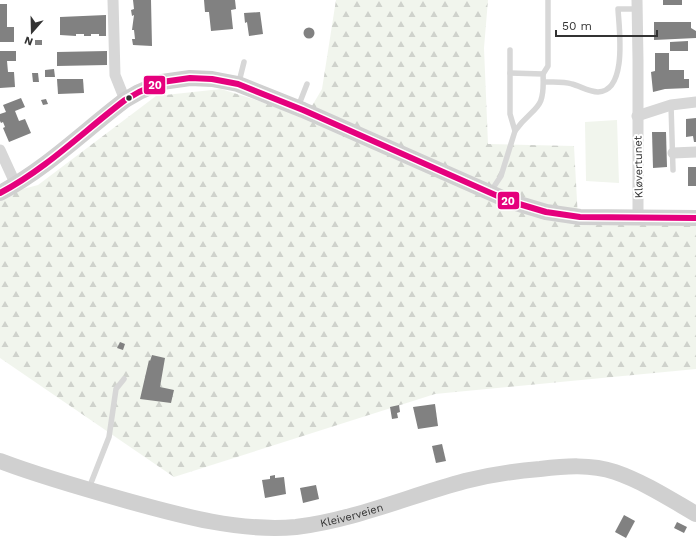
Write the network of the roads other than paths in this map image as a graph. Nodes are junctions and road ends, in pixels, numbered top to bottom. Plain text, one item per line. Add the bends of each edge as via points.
1 (113, 0) edge
2 (548, 0) edge
3 (637, 4) edge
4 (510, 50) dead end
5 (244, 62) dead end
6 (510, 73) junction
7 (543, 74) junction
8 (544, 82) junction
9 (238, 84) junction
10 (307, 84) dead end
11 (125, 100) junction
12 (696, 102) edge
13 (671, 105) junction
14 (298, 107) junction
15 (637, 116) junction
16 (515, 131) junction
17 (0, 150) edge
18 (696, 152) edge
19 (673, 153) junction
20 (673, 170) dead end
21 (16, 185) junction
22 (490, 192) junction
23 (0, 193) edge
24 (638, 218) junction
25 (696, 218) edge
26 (124, 379) dead end
27 (0, 461) edge
28 (88, 490) junction
29 (696, 514) edge

1 - 11 street via 115,75
2 - 7 lane via 548,66
3 - 8 lane via 618,9 618,73 610,87 597,92 564,82
3 - 15 street, Kløvertunet
4 - 6 lane
5 - 9 lane
6 - 7 lane
6 - 16 lane via 510,114
7 - 8 lane
8 - 16 lane via 538,108
9 - 11 street via 190,78 162,82
9 - 14 street
10 - 14 lane
11 - 21 street
12 - 13 street
13 - 15 street
13 - 19 lane
14 - 22 street
15 - 24 street, Kløvertunet
16 - 22 lane via 501,176
17 - 21 street
18 - 19 street
19 - 20 lane
21 - 23 street
22 - 24 street via 509,201 546,212 580,217
24 - 25 street
26 - 28 lane via 116,389 109,437
27 - 28 street, Kleiverveien
28 - 29 street, Kleiverveien via 212,521 256,527 295,527 328,521 501,473 576,466 615,472

